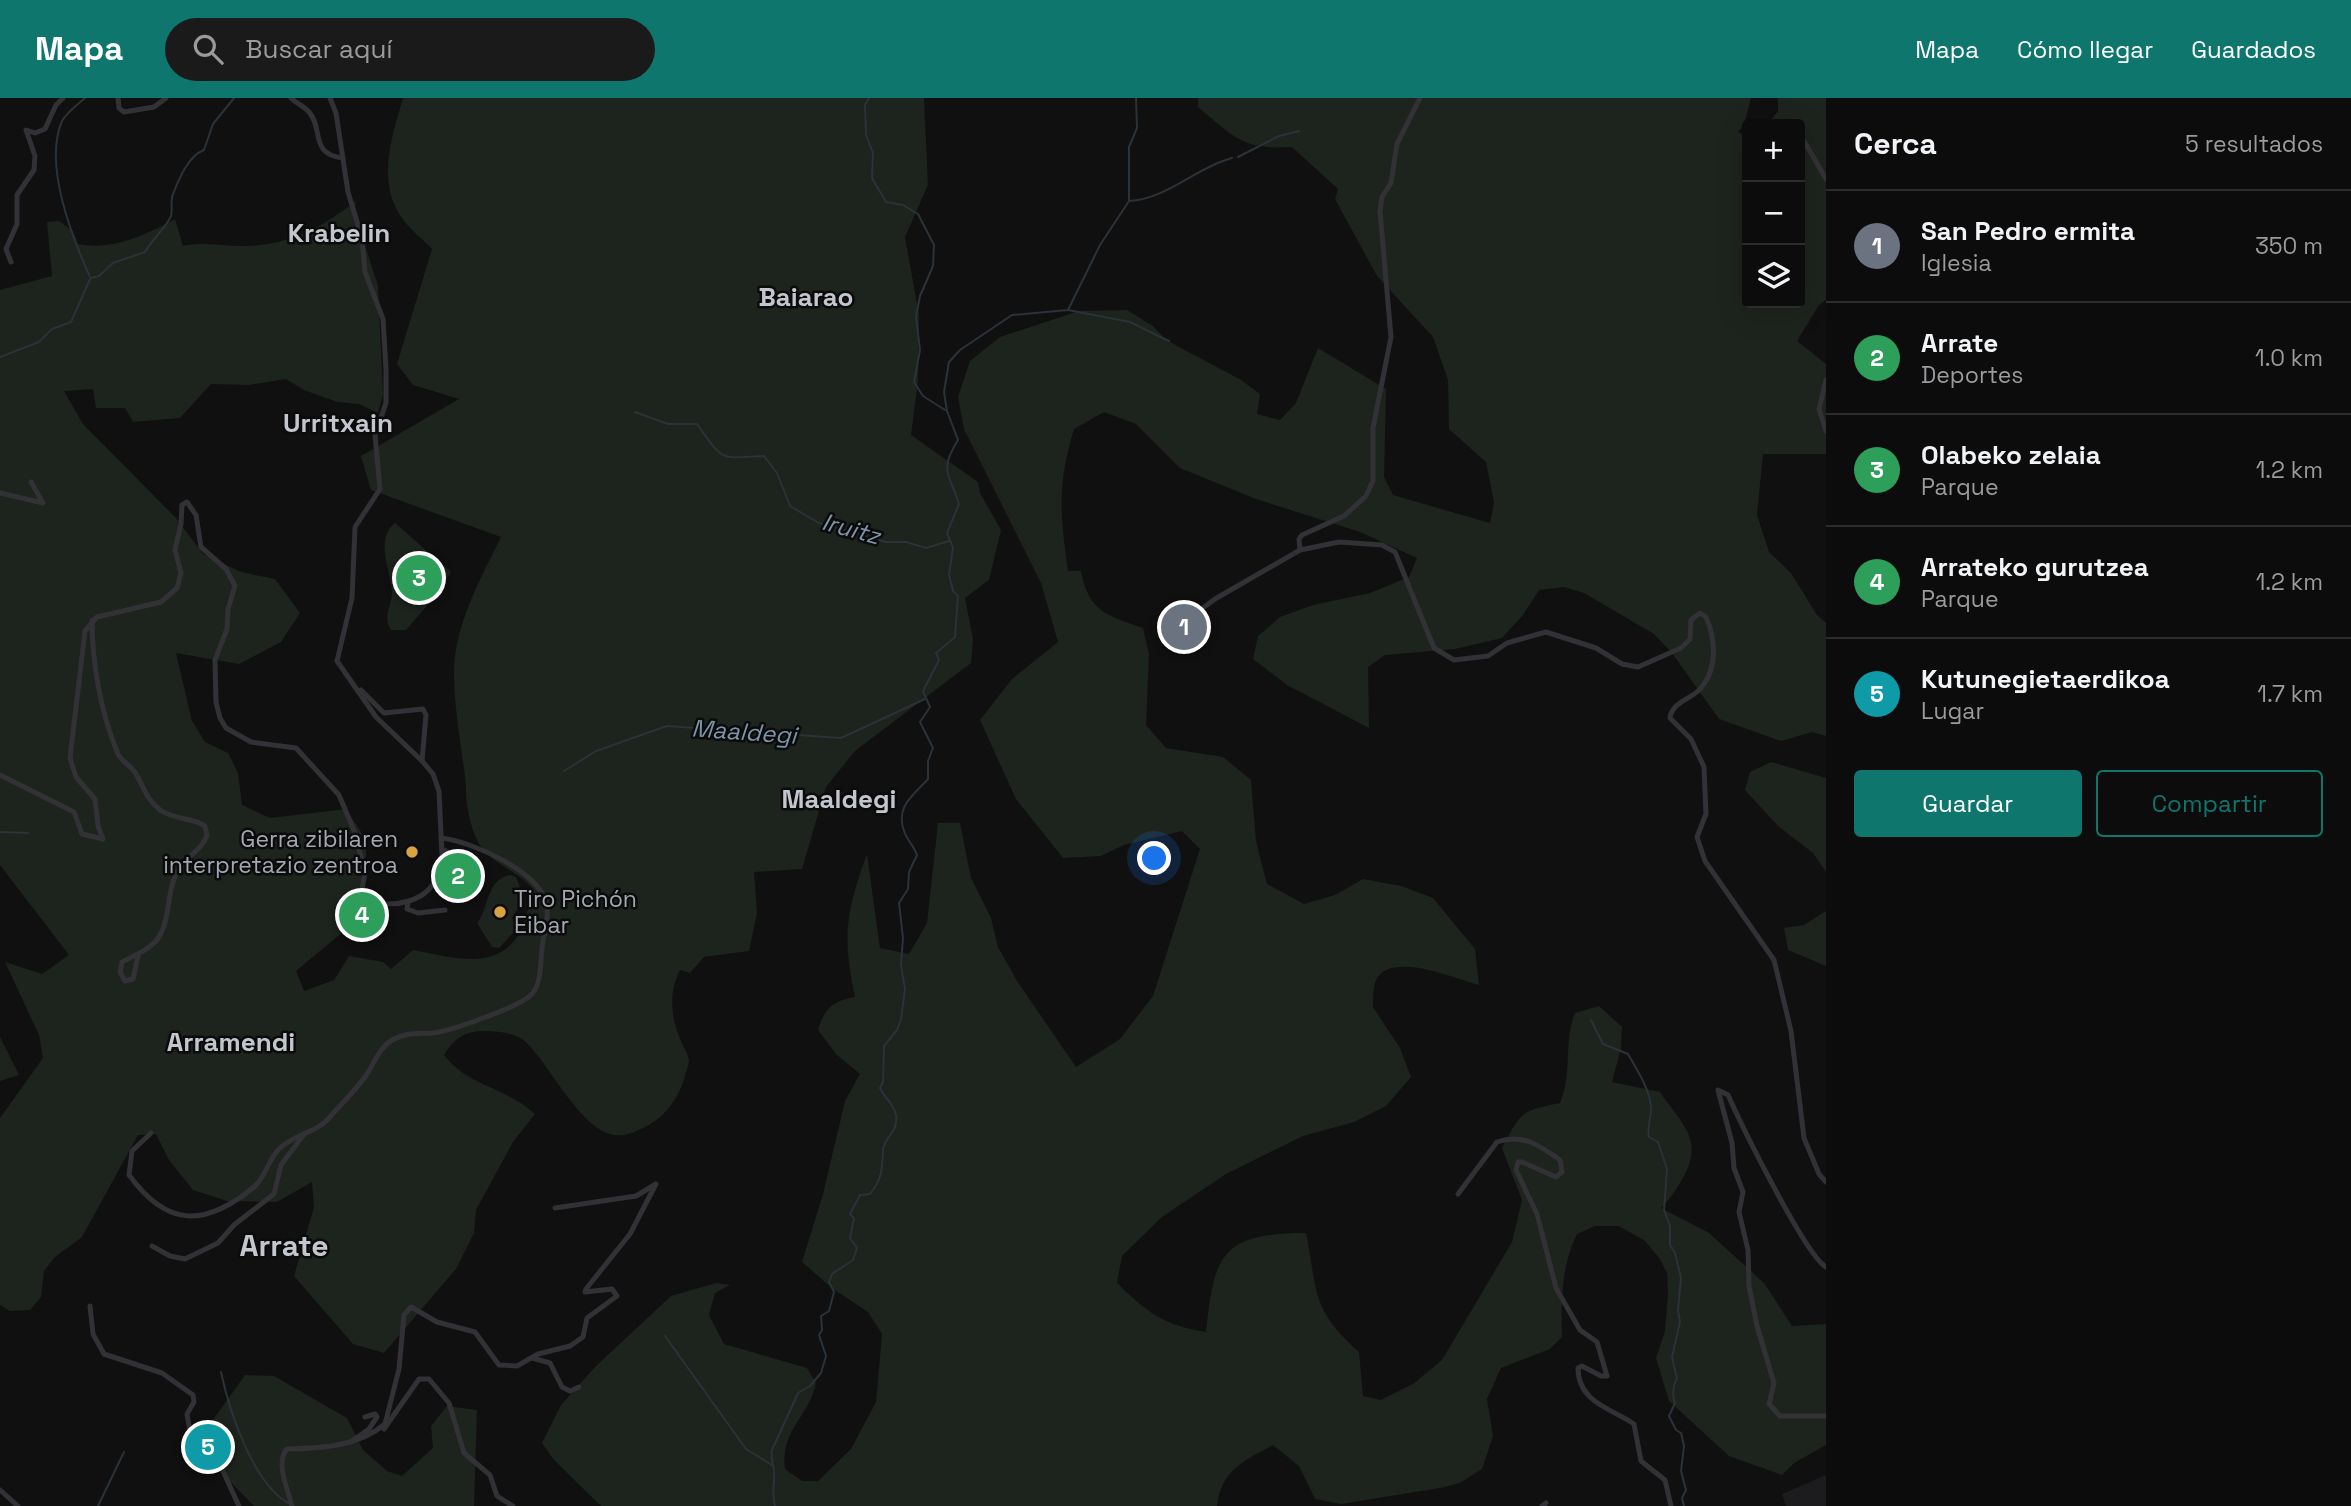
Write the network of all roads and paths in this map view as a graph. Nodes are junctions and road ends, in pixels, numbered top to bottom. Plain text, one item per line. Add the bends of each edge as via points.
1 (63, 98) edge
2 (117, 98) edge
3 (166, 98) edge
4 (291, 98) edge
5 (330, 98) edge
6 (1420, 98) edge
7 (1805, 143) edge
8 (343, 158) junction
9 (1826, 179) edge
10 (11, 262) dead end
11 (1826, 380) edge
12 (1826, 431) edge
13 (31, 482) dead end
14 (0, 494) edge
15 (1300, 550) junction
16 (1188, 619) dead end
17 (92, 620) junction
18 (351, 681) junction
19 (422, 761) junction
20 (0, 775) edge
21 (441, 838) junction
22 (407, 903) junction
23 (445, 910) dead end
24 (138, 956) junction
25 (151, 1133) dead end
26 (305, 1133) junction
27 (1826, 1182) edge
28 (1458, 1194) dead end
29 (555, 1208) dead end
30 (152, 1246) dead end
31 (1826, 1267) edge
32 (90, 1306) dead end
33 (532, 1358) junction
34 (579, 1387) dead end
35 (1826, 1416) edge
36 (366, 1417) dead end
37 (378, 1429) junction
38 (352, 1441) junction
39 (0, 1490) edge
40 (18, 1506) edge
41 (239, 1506) edge
42 (292, 1506) edge
43 (513, 1506) edge
44 (1671, 1506) edge

1 - 10 street via 45,129 26,130 35,156 34,170 17,195 17,224 6,249
2 - 3 street via 124,113 154,107
4 - 8 street via 309,112 325,151
5 - 8 street
6 - 15 street via 1396,144 1391,183 1380,211 1391,337 1373,428 1373,481 1366,496 1344,516 1302,535
7 - 9 street
8 - 18 street via 365,272 383,319 386,369 386,403 375,435 380,489 355,527 352,598 337,655
11 - 12 street via 1819,409
13 - 14 street via 43,502
15 - 16 street via 1214,598
15 - 27 street via 1339,542 1389,547 1399,557 1434,648 1454,660 1488,656 1507,643 1546,632 1638,667 1681,648 1690,639 1695,615 1706,617 1715,649 1709,674 1670,718 1691,739 1704,767 1706,814 1698,837 1705,861 1774,960 1791,1031 1804,1138
17 - 20 street via 83,637 71,758 76,777 95,799 103,839 82,834 74,812
17 - 22 street via 161,602 177,588 181,573 175,550 182,505 190,504 201,547 229,572 236,586 215,660 216,702 223,723 251,742 285,745 305,755 343,801 364,869 363,894 376,902
17 - 24 street via 99,684 119,757 158,808 168,815 198,821 207,835 179,868 156,941
18 - 19 street via 376,717
18 - 19 street via 384,713 424,709
19 - 21 street via 439,791
21 - 22 street via 442,852 472,864 481,878 472,888 438,873 430,889
21 - 26 street via 466,843 522,872 543,894 547,918 538,984 531,995 494,1013 390,1041 330,1118
22 - 23 street via 413,912
24 - 24 street via 133,979 125,981 120,972 122,962
25 - 26 street via 132,1151 129,1175 160,1209 192,1217 210,1213 255,1186 279,1148
26 - 30 street via 281,1165 274,1194 220,1242 184,1259
28 - 44 street via 1497,1142 1506,1139 1529,1140 1560,1160 1562,1171 1556,1177 1522,1162 1516,1170 1538,1214 1556,1288 1580,1330 1597,1342 1608,1369 1607,1376 1601,1376 1582,1366 1578,1375 1597,1404 1634,1424 1641,1461 1665,1480
29 - 33 street via 636,1196 656,1184 631,1234 585,1292 612,1290 617,1296 587,1318 578,1343
31 - 35 street via 1800,1233 1728,1095 1720,1089 1717,1092 1743,1192 1739,1212 1748,1250 1749,1286 1774,1383 1769,1404 1780,1416
32 - 41 street via 93,1334 104,1354 162,1373 193,1395 187,1414 192,1443 221,1467
33 - 34 street via 550,1363 562,1388
33 - 37 street via 517,1366 499,1365 475,1332 437,1322 411,1307 402,1321 395,1389 385,1424
36 - 38 street via 377,1417
37 - 38 street
37 - 43 street via 390,1422 419,1379 429,1379 449,1404 464,1453 489,1475 497,1496
38 - 42 street via 284,1453 282,1465
39 - 40 street

